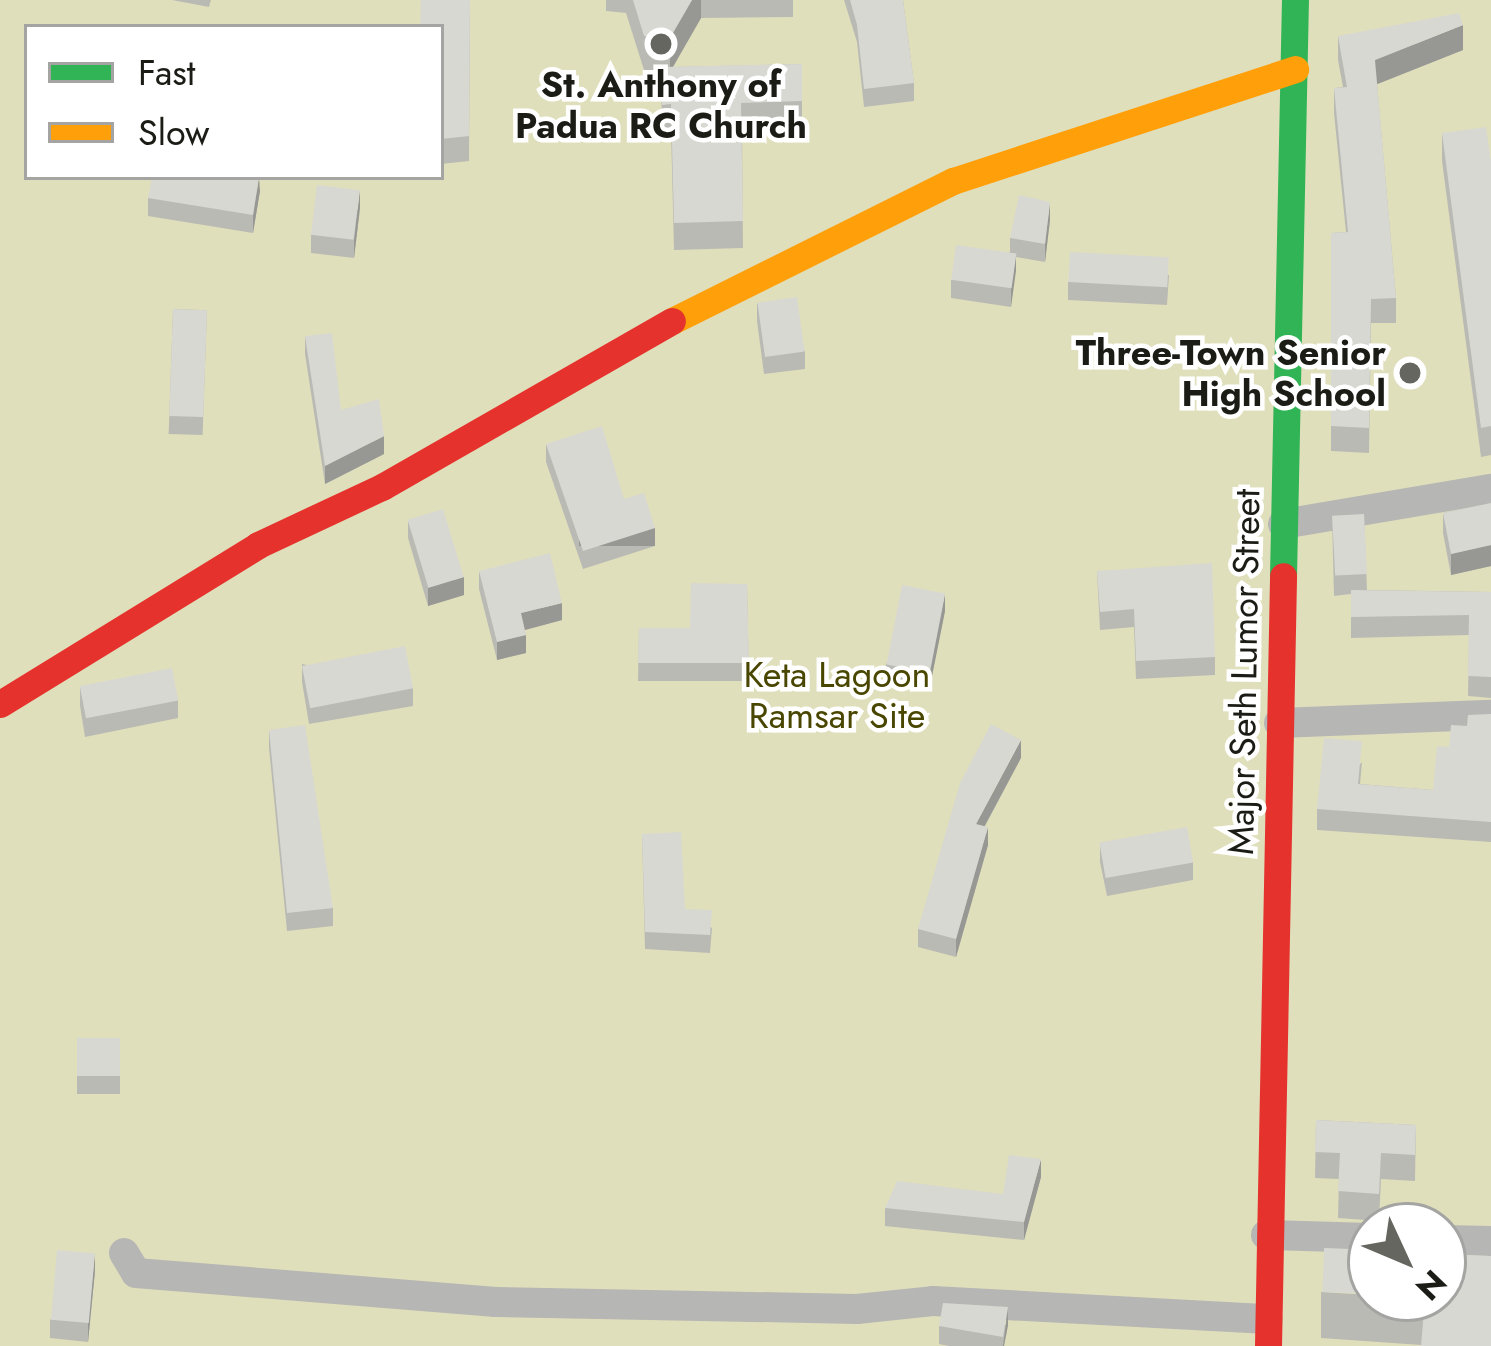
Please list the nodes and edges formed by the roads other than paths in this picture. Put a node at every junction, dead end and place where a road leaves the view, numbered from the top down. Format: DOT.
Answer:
graph roads {
  1 [pos="1295,0"];
  2 [pos="1294,69"];
  3 [pos="1491,489"];
  4 [pos="1283,524"];
  5 [pos="0,704"];
  6 [pos="1491,715"];
  7 [pos="1279,723"];
  8 [pos="1266,1235"];
  9 [pos="1347,1237"];
  10 [pos="124,1253"];
  11 [pos="1268,1333"];
  1 -- 2 [label="street, Major Seth Lumor Street"];
  2 -- 4 [label="street, Major Seth Lumor Street"];
  2 -- 5 [label="street"];
  3 -- 4 [label="street"];
  4 -- 7 [label="street, Major Seth Lumor Street"];
  6 -- 7 [label="street"];
  7 -- 8 [label="street, Major Seth Lumor Street"];
  8 -- 9 [label="street"];
  8 -- 11 [label="street, Major Seth Lumor Street"];
  10 -- 11 [label="street"];
}
